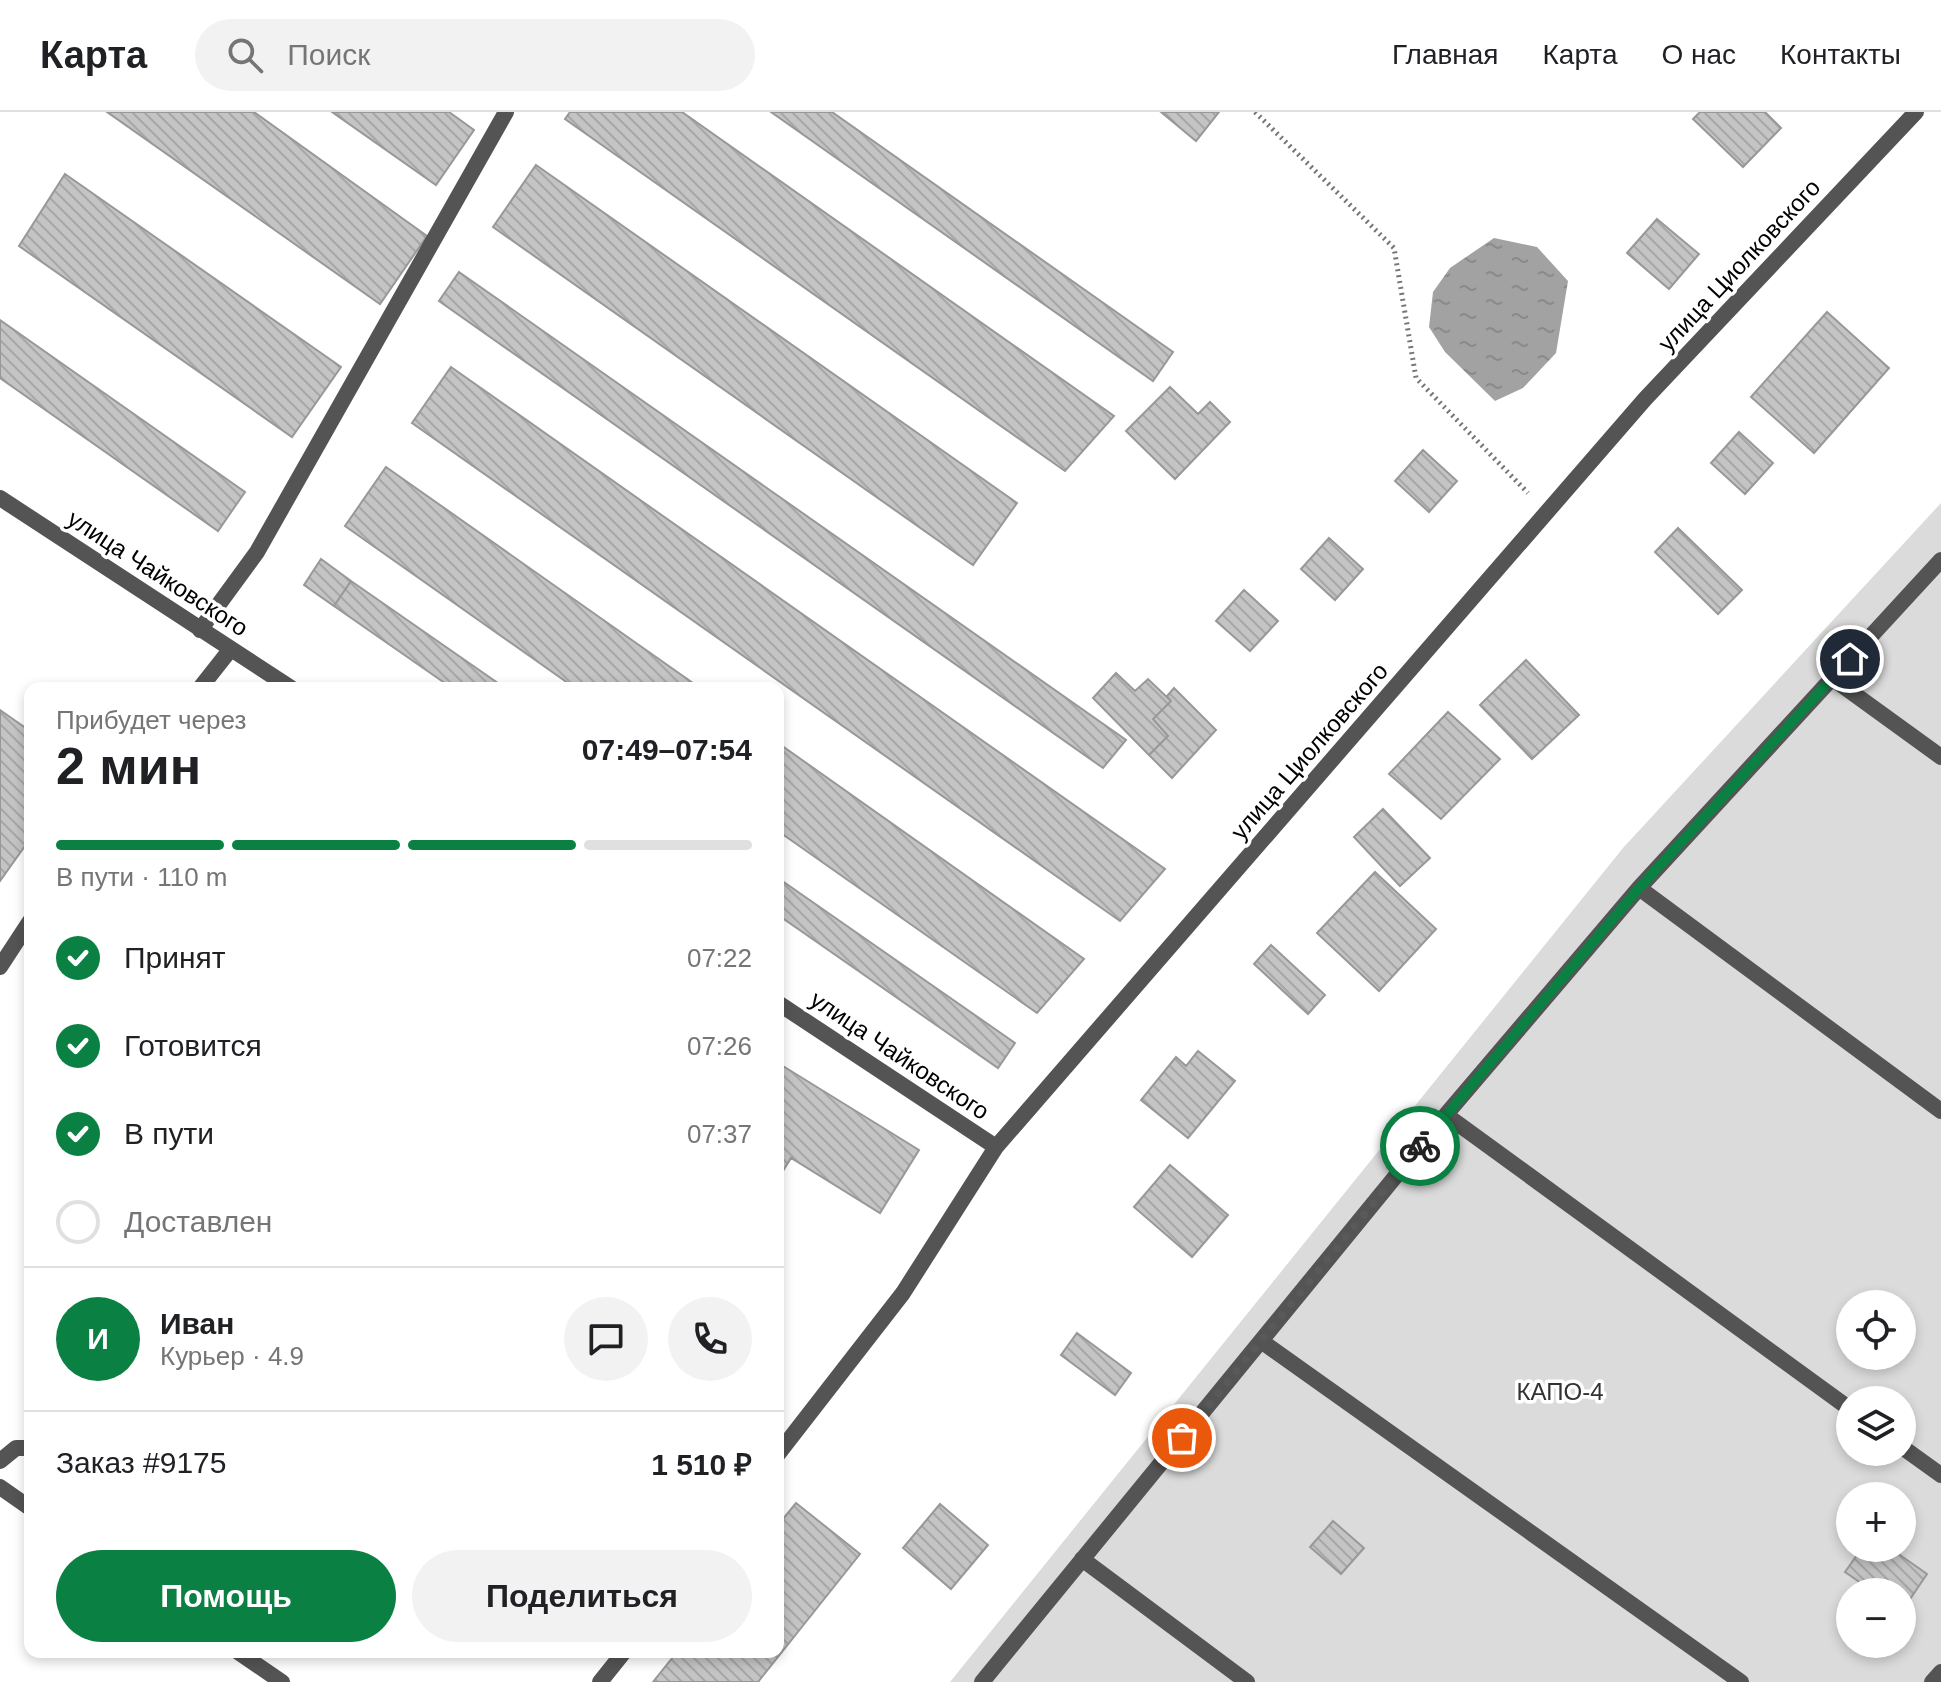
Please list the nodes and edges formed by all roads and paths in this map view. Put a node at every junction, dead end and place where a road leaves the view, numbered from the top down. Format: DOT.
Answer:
graph roads {
  1 [pos="506,112"];
  2 [pos="1255,112"];
  3 [pos="1916,112"];
  4 [pos="0,498"];
  5 [pos="1548,513"];
  6 [pos="1941,560"];
  7 [pos="200,630"];
  8 [pos="230,650"];
  9 [pos="1832,678"];
  10 [pos="205,682"];
  11 [pos="281,682"];
  12 [pos="1941,757"];
  13 [pos="1639,888"];
  14 [pos="24,930"];
  15 [pos="0,967"];
  16 [pos="784,1007"];
  17 [pos="1941,1111"];
  18 [pos="1446,1115"];
  19 [pos="996,1147"];
  20 [pos="1261,1341"];
  21 [pos="1836,1399"];
  22 [pos="784,1446"];
  23 [pos="24,1448"];
  24 [pos="1916,1457"];
  25 [pos="0,1461"];
  26 [pos="1941,1475"];
  27 [pos="0,1487"];
  28 [pos="24,1504"];
  29 [pos="1082,1559"];
  30 [pos="247,1658"];
  31 [pos="619,1658"];
  32 [pos="1941,1672"];
  33 [pos="282,1682"];
  34 [pos="600,1682"];
  35 [pos="982,1682"];
  36 [pos="1247,1682"];
  37 [pos="1741,1682"];
  38 [pos="1932,1682"];
  1 -- 7 [label="street"];
  2 -- 5 [label="path"];
  3 -- 5 [label="street, улица Циолковского"];
  4 -- 7 [label="street, улица Чайковского"];
  5 -- 19 [label="street, улица Циолковского"];
  6 -- 9 [label="street"];
  7 -- 8 [label="street, улица Чайковского"];
  8 -- 10 [label="street"];
  8 -- 11 [label="street, улица Чайковского"];
  9 -- 12 [label="street"];
  9 -- 13 [label="street"];
  13 -- 17 [label="street"];
  13 -- 18 [label="street"];
  14 -- 15 [label="street"];
  16 -- 19 [label="street, улица Чайковского"];
  18 -- 20 [label="street"];
  18 -- 21 [label="street"];
  19 -- 22 [label="street, улица Циолковского"];
  20 -- 29 [label="street"];
  20 -- 37 [label="street"];
  23 -- 25 [label="street"];
  24 -- 26 [label="street"];
  27 -- 28 [label="street"];
  29 -- 35 [label="street"];
  29 -- 36 [label="street"];
  30 -- 33 [label="street"];
  31 -- 34 [label="street"];
  32 -- 38 [label="street"];
}
